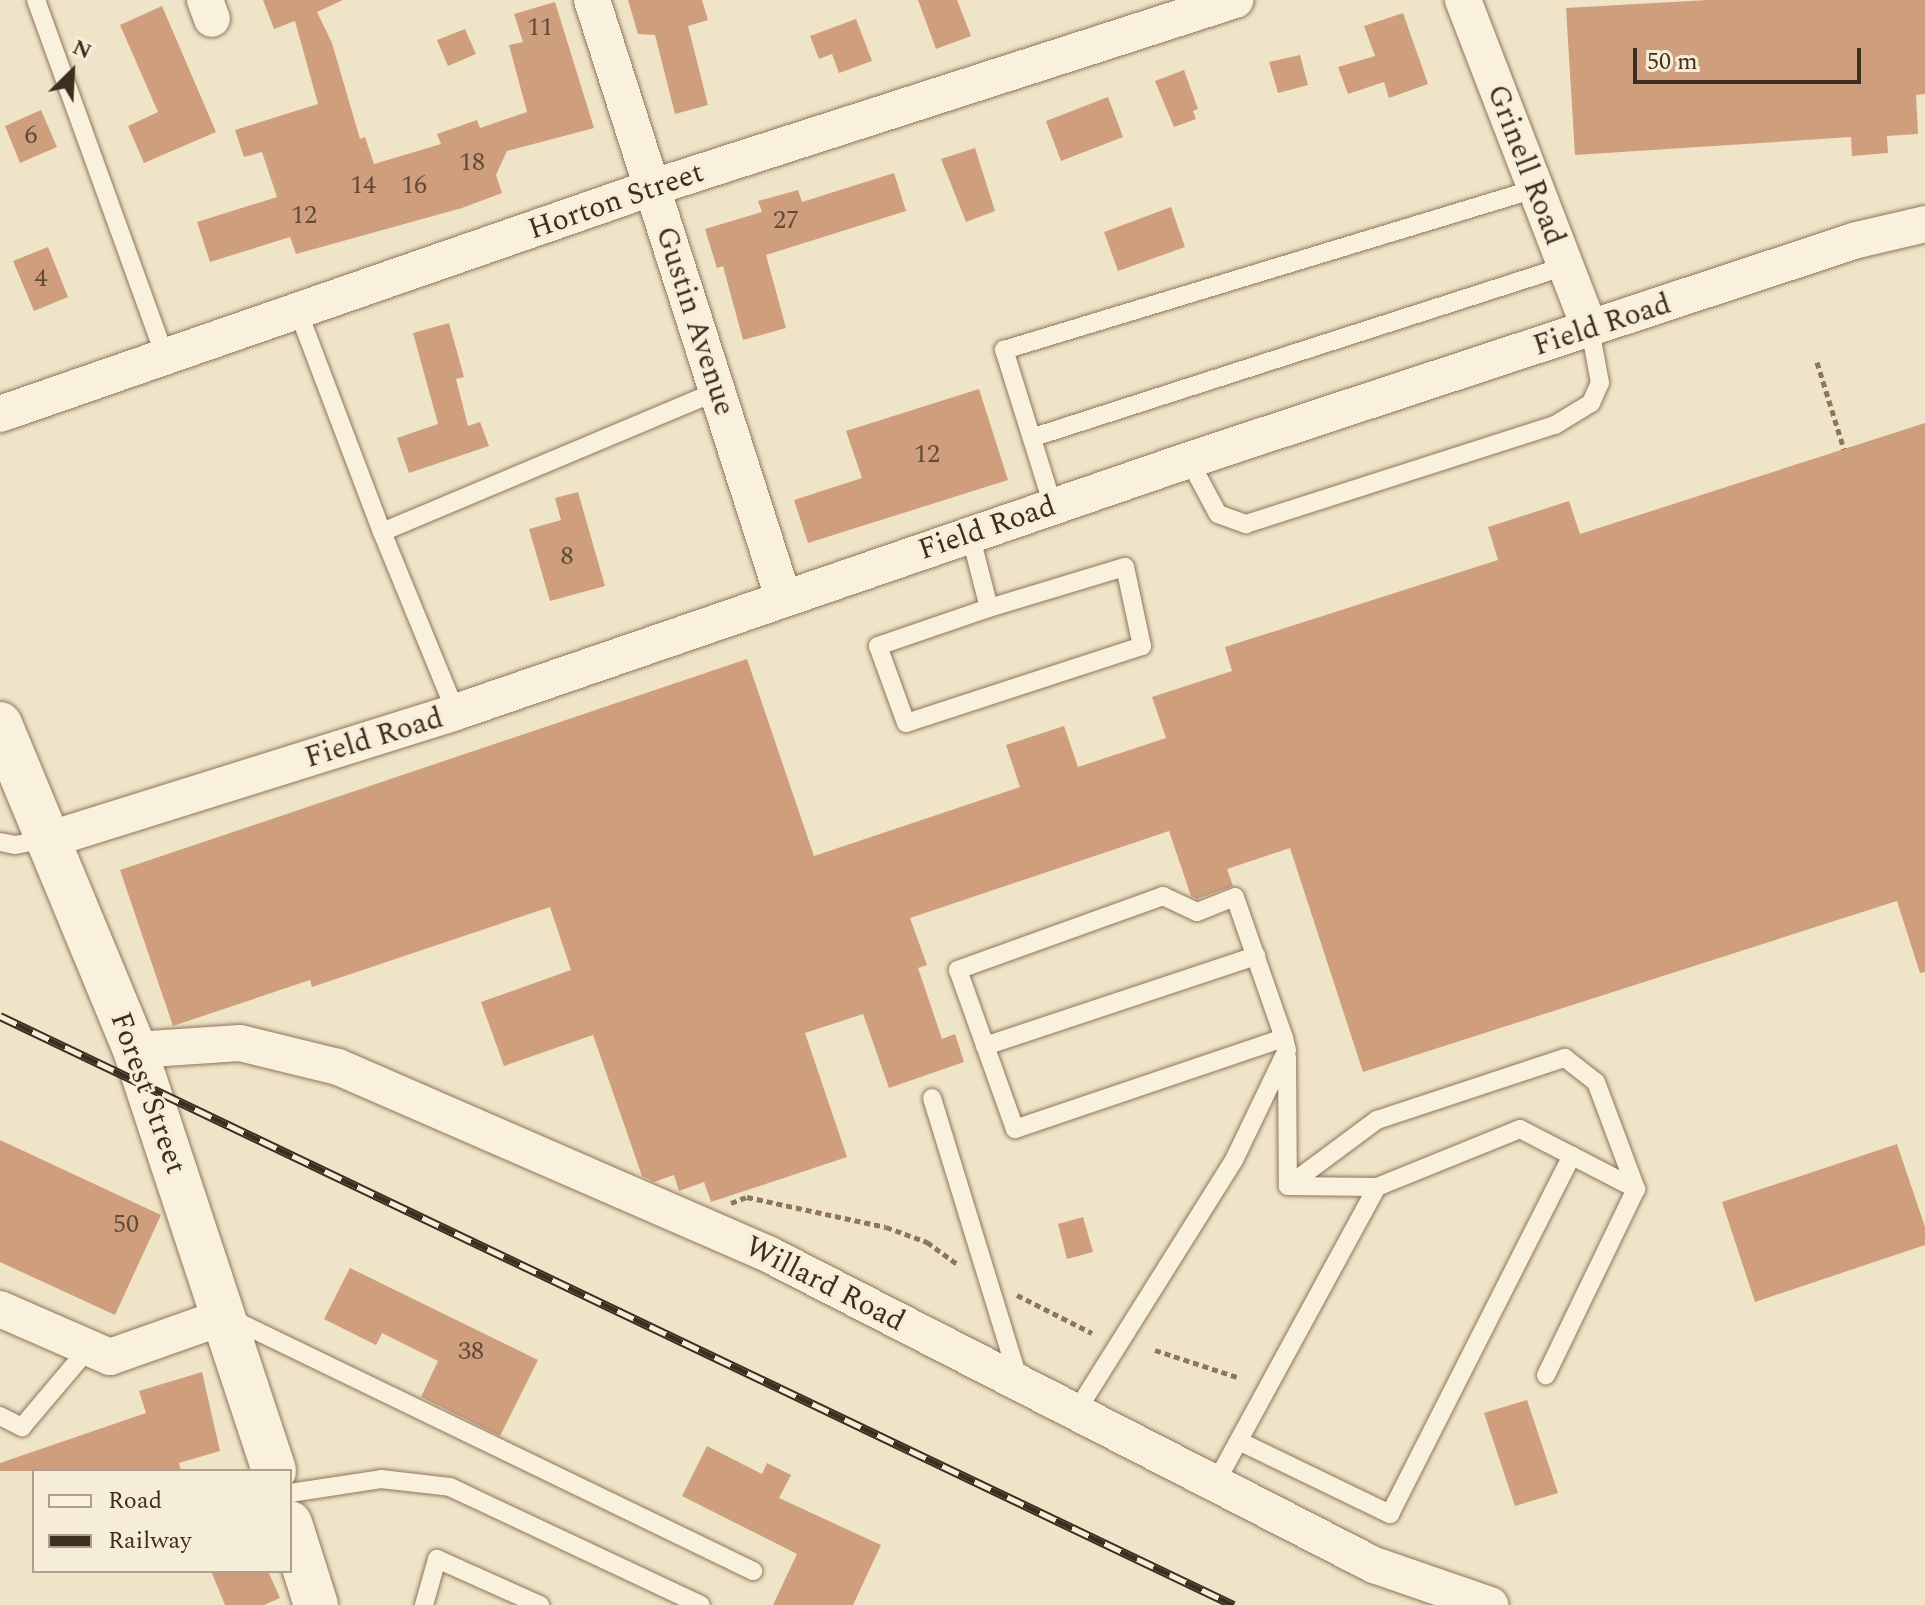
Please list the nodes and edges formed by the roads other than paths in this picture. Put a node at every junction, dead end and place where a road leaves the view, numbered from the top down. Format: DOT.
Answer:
graph roads {
  1 [pos="36,0"];
  2 [pos="592,0"];
  3 [pos="1463,0"];
  4 [pos="1217,3"];
  5 [pos="651,188"];
  6 [pos="1535,189"];
  7 [pos="1925,224"];
  8 [pos="1566,266"];
  9 [pos="298,311"];
  10 [pos="1590,329"];
  11 [pos="165,357"];
  12 [pos="717,391"];
  13 [pos="0,414"];
  14 [pos="1034,437"];
  15 [pos="1189,460"];
  16 [pos="1053,506"];
  17 [pos="382,532"];
  18 [pos="970,534"];
  19 [pos="783,597"];
  20 [pos="989,608"];
  21 [pos="456,712"];
  22 [pos="0,724"];
  23 [pos="51,839"];
  24 [pos="0,842"];
  25 [pos="1256,956"];
  26 [pos="1286,1044"];
  27 [pos="985,1046"];
  28 [pos="135,1050"];
  29 [pos="932,1098"];
  30 [pos="1572,1156"];
  31 [pos="1288,1186"];
  32 [pos="1377,1187"];
  33 [pos="1636,1189"];
  34 [pos="0,1309"];
  35 [pos="226,1316"];
  36 [pos="87,1350"];
  37 [pos="1546,1375"];
  38 [pos="1020,1383"];
  39 [pos="1076,1412"];
  40 [pos="0,1416"];
  41 [pos="1239,1441"];
  42 [pos="273,1469"];
  43 [pos="1215,1484"];
  44 [pos="292,1493"];
  45 [pos="292,1529"];
  46 [pos="753,1571"];
  47 [pos="316,1605"];
  48 [pos="424,1605"];
  49 [pos="540,1605"];
  50 [pos="701,1605"];
  51 [pos="1490,1605"];
  1 -- 11 [label="lane"];
  2 -- 5 [label="street, Gustin Avenue"];
  3 -- 6 [label="street, Grinell Road"];
  4 -- 5 [label="street, Horton Street"];
  5 -- 9 [label="street, Horton Street"];
  5 -- 12 [label="street, Gustin Avenue"];
  6 -- 8 [label="street, Grinell Road"];
  6 -- 14 [label="lane"];
  7 -- 10 [label="street, Field Road"];
  8 -- 10 [label="street, Grinell Road"];
  8 -- 14 [label="lane"];
  9 -- 11 [label="street, Horton Street"];
  9 -- 17 [label="lane"];
  10 -- 15 [label="street, Field Road"];
  10 -- 15 [label="lane"];
  11 -- 13 [label="street, Horton Street"];
  12 -- 17 [label="lane"];
  12 -- 19 [label="street, Gustin Avenue"];
  14 -- 16 [label="lane"];
  15 -- 16 [label="street, Field Road"];
  16 -- 18 [label="street, Field Road"];
  17 -- 21 [label="lane"];
  18 -- 19 [label="street, Field Road"];
  18 -- 20 [label="lane"];
  19 -- 21 [label="street, Field Road"];
  20 -- 20 [label="lane"];
  21 -- 23 [label="street, Field Road"];
  22 -- 23 [label="main road, Forest Street"];
  23 -- 24 [label="lane"];
  23 -- 28 [label="main road, Forest Street"];
  25 -- 26 [label="lane"];
  25 -- 27 [label="lane"];
  25 -- 27 [label="lane"];
  26 -- 27 [label="lane"];
  26 -- 31 [label="lane"];
  26 -- 39 [label="lane"];
  28 -- 35 [label="main road, Forest Street"];
  28 -- 38 [label="street, Willard Road"];
  29 -- 38 [label="lane"];
  30 -- 32 [label="lane"];
  30 -- 33 [label="lane"];
  30 -- 41 [label="lane"];
  31 -- 32 [label="lane"];
  31 -- 33 [label="lane"];
  32 -- 41 [label="lane"];
  33 -- 37 [label="lane"];
  34 -- 36 [label="street"];
  35 -- 36 [label="street"];
  35 -- 42 [label="main road, Forest Street"];
  35 -- 46 [label="lane"];
  36 -- 40 [label="lane"];
  38 -- 39 [label="street, Willard Road"];
  39 -- 43 [label="street, Willard Road"];
  41 -- 43 [label="lane"];
  43 -- 51 [label="street, Willard Road"];
  44 -- 50 [label="lane"];
  45 -- 47 [label="main road"];
  48 -- 49 [label="lane"];
}
